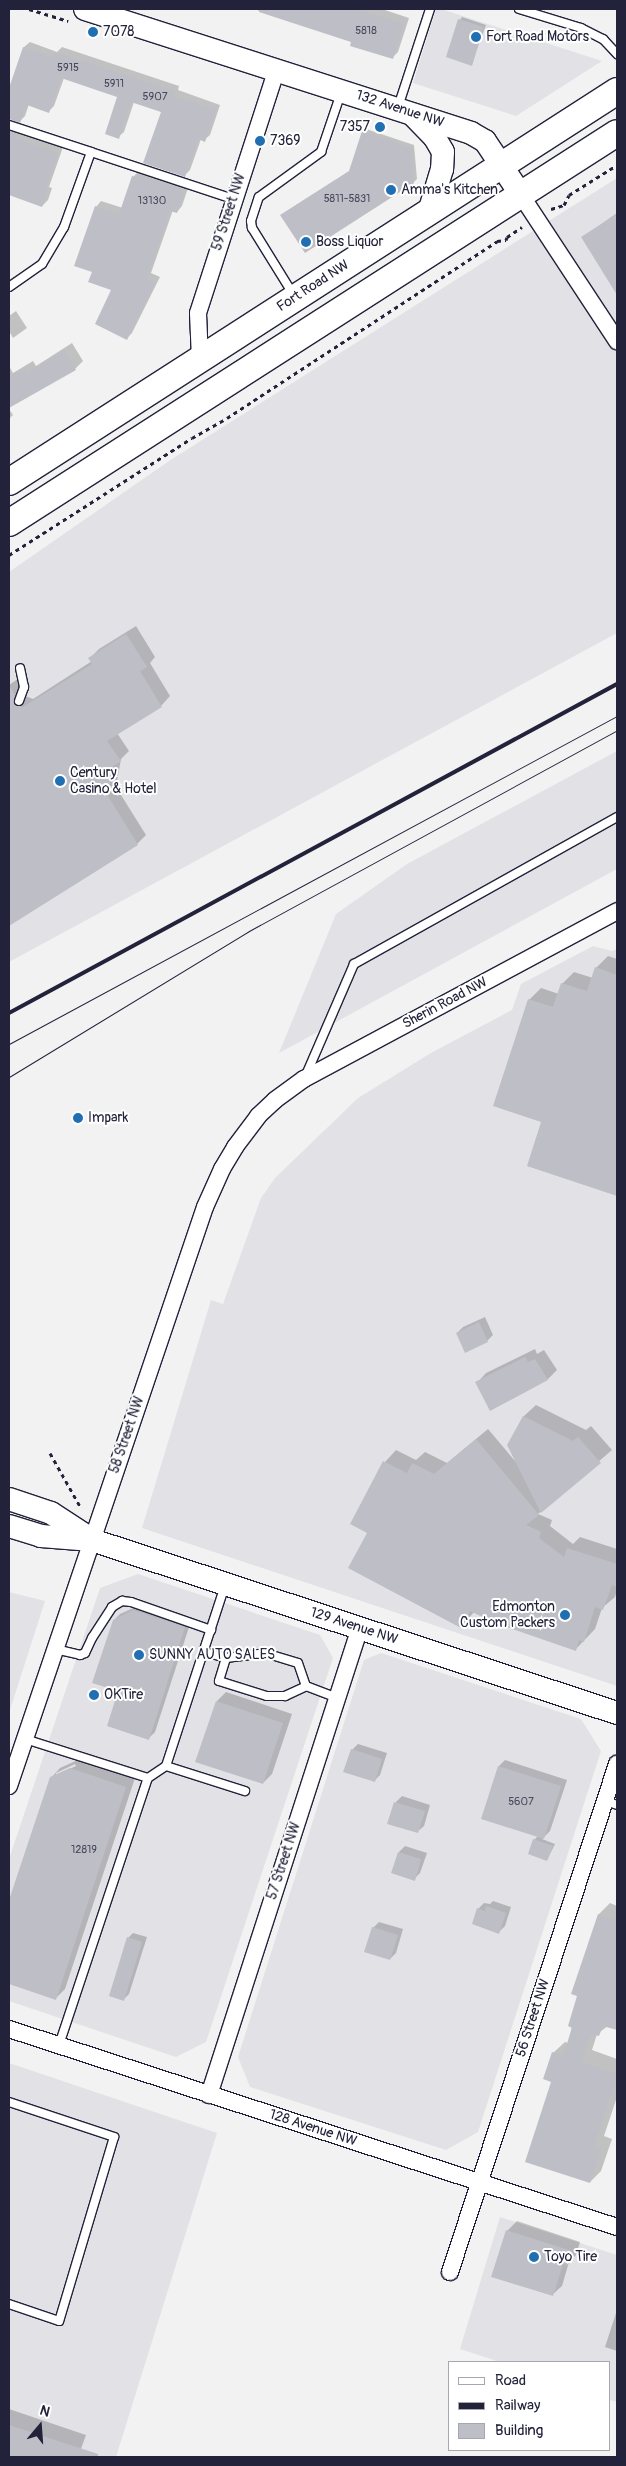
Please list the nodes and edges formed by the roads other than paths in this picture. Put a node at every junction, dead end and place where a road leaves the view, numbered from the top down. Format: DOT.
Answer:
graph roads {
  1 [pos="85,9"];
  2 [pos="430,9"];
  3 [pos="519,9"];
  4 [pos="617,54"];
  5 [pos="277,69"];
  6 [pos="342,90"];
  7 [pos="617,91"];
  8 [pos="404,110"];
  9 [pos="9,125"];
  10 [pos="617,133"];
  11 [pos="91,152"];
  12 [pos="502,166"];
  13 [pos="521,195"];
  14 [pos="233,199"];
  15 [pos="429,212"];
  16 [pos="9,287"];
  17 [pos="296,297"];
  18 [pos="617,341"];
  19 [pos="200,359"];
  20 [pos="9,482"];
  21 [pos="9,523"];
  22 [pos="20,668"];
  23 [pos="19,701"];
  24 [pos="617,817"];
  25 [pos="617,911"];
  26 [pos="304,1079"];
  27 [pos="275,1100"];
  28 [pos="9,1499"];
  29 [pos="9,1526"];
  30 [pos="92,1540"];
  31 [pos="226,1584"];
  32 [pos="360,1628"];
  33 [pos="211,1630"];
  34 [pos="55,1649"];
  35 [pos="204,1652"];
  36 [pos="226,1658"];
  37 [pos="306,1686"];
  38 [pos="337,1698"];
  39 [pos="617,1713"];
  40 [pos="20,1747"];
  41 [pos="617,1764"];
  42 [pos="166,1766"];
  43 [pos="148,1778"];
  44 [pos="9,1786"];
  45 [pos="245,1791"];
  46 [pos="611,1803"];
  47 [pos="9,2029"];
  48 [pos="59,2046"];
  49 [pos="209,2095"];
  50 [pos="9,2102"];
  51 [pos="479,2182"];
  52 [pos="617,2227"];
  53 [pos="450,2272"];
  54 [pos="9,2304"];
  1 -- 5 [label="street, 132 Avenue NW"];
  2 -- 8 [label="lane"];
  3 -- 4 [label="lane"];
  5 -- 6 [label="street, 132 Avenue NW"];
  5 -- 14 [label="street, 59 Street NW"];
  6 -- 8 [label="street, 132 Avenue NW"];
  6 -- 17 [label="lane"];
  7 -- 12 [label="main road, Fort Road NW"];
  8 -- 12 [label="street, 132 Avenue NW"];
  8 -- 15 [label="street"];
  9 -- 11 [label="lane"];
  10 -- 13 [label="main road"];
  11 -- 14 [label="lane"];
  11 -- 16 [label="lane"];
  12 -- 13 [label="street, 132 Avenue NW"];
  12 -- 15 [label="main road, Fort Road NW"];
  13 -- 18 [label="street, 132 Avenue NW"];
  13 -- 21 [label="main road"];
  14 -- 19 [label="street, 59 Street NW"];
  15 -- 17 [label="main road, Fort Road NW"];
  17 -- 19 [label="main road, Fort Road NW"];
  19 -- 20 [label="main road, Fort Road NW"];
  22 -- 23 [label="lane"];
  24 -- 26 [label="lane"];
  25 -- 26 [label="street, Sherin Road NW"];
  26 -- 27 [label="street, Sherin Road NW"];
  27 -- 30 [label="street, 58 Street NW"];
  28 -- 30 [label="street, 129 Avenue NW"];
  29 -- 30 [label="street, 129 Avenue NW"];
  30 -- 31 [label="street, 129 Avenue NW"];
  30 -- 34 [label="street, 58 Street NW"];
  31 -- 32 [label="street, 129 Avenue NW"];
  31 -- 33 [label="lane"];
  32 -- 38 [label="street, 57 Street NW"];
  32 -- 39 [label="street, 129 Avenue NW"];
  33 -- 34 [label="lane"];
  33 -- 35 [label="lane"];
  34 -- 40 [label="street, 58 Street NW"];
  35 -- 36 [label="lane"];
  35 -- 42 [label="lane"];
  36 -- 37 [label="lane"];
  36 -- 37 [label="lane"];
  37 -- 38 [label="lane"];
  38 -- 49 [label="street, 57 Street NW"];
  40 -- 43 [label="lane"];
  40 -- 44 [label="street, 58 Street NW"];
  41 -- 46 [label="street, 56 Street NW"];
  42 -- 43 [label="lane"];
  42 -- 45 [label="lane"];
  43 -- 48 [label="lane"];
  46 -- 51 [label="street, 56 Street NW"];
  47 -- 48 [label="street, 128 Avenue NW"];
  48 -- 49 [label="street, 128 Avenue NW"];
  49 -- 51 [label="street, 128 Avenue NW"];
  50 -- 54 [label="lane"];
  51 -- 52 [label="street, 128 Avenue NW"];
  51 -- 53 [label="street, 56 Street NW"];
}
